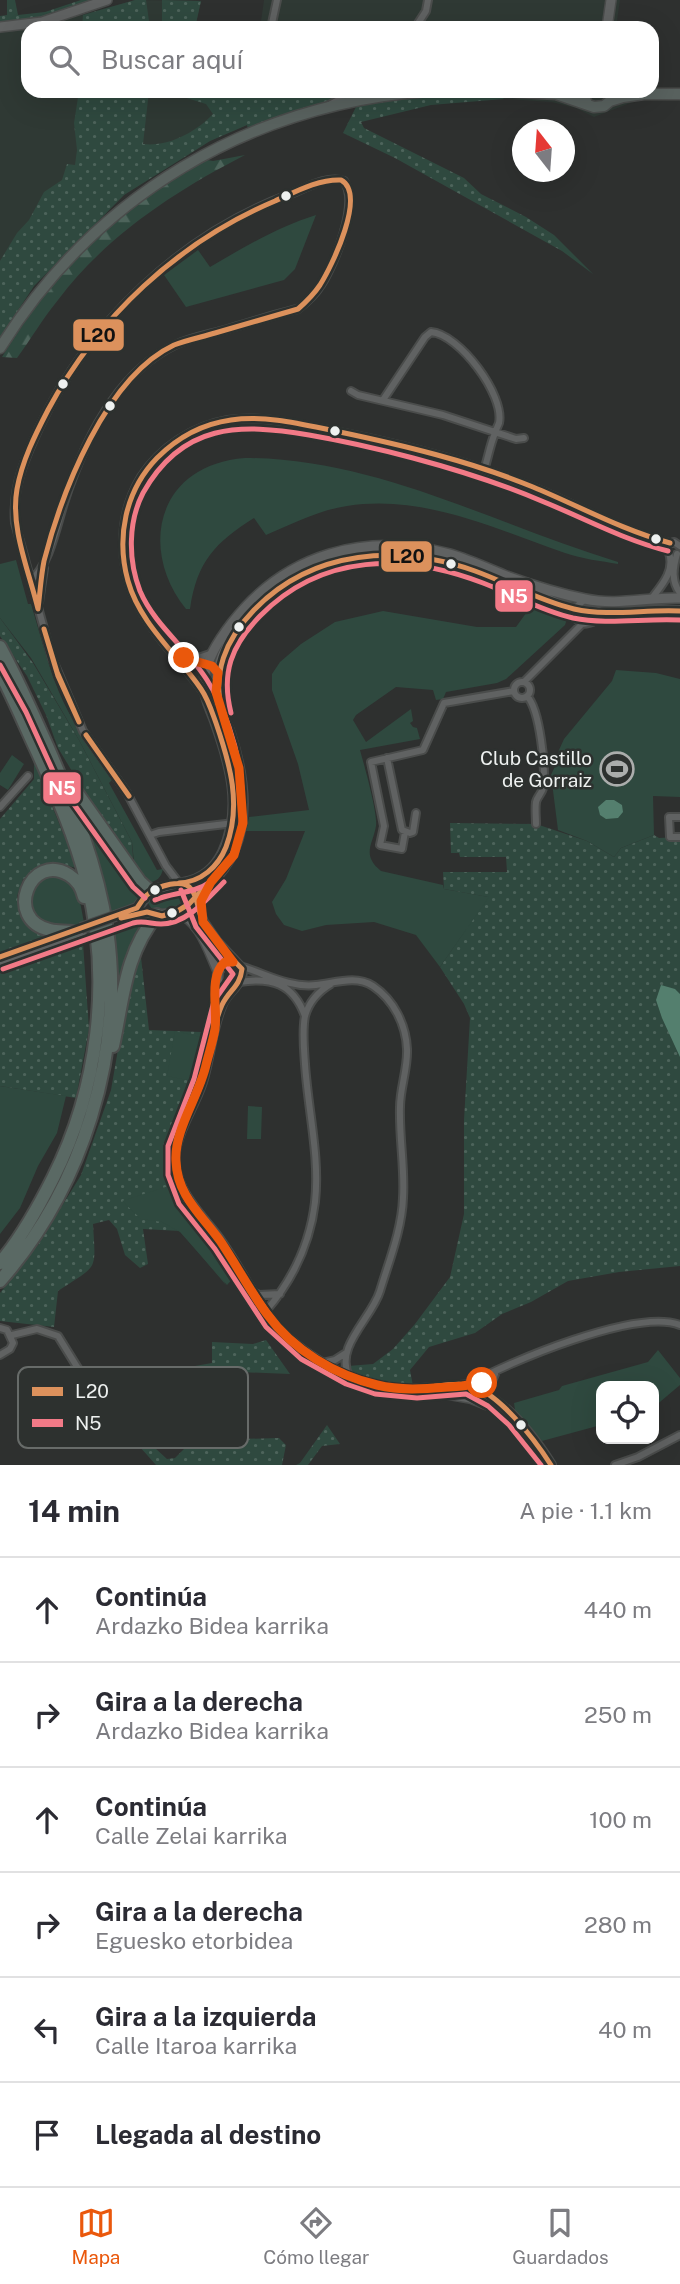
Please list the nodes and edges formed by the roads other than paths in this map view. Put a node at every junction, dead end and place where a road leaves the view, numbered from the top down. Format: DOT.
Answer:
graph roads {
  1 [pos="107,0"];
  2 [pos="277,0"];
  3 [pos="428,0"];
  4 [pos="611,0"];
  5 [pos="45,21"];
  6 [pos="272,21"];
  7 [pos="420,21"];
  8 [pos="608,21"];
  9 [pos="21,24"];
  10 [pos="0,27"];
  11 [pos="659,91"];
  12 [pos="680,93"];
  13 [pos="659,94"];
  14 [pos="346,98"];
  15 [pos="369,98"];
  16 [pos="568,98"];
  17 [pos="585,98"];
  18 [pos="610,98"];
  19 [pos="587,104"];
  20 [pos="327,106"];
  21 [pos="0,348"];
  22 [pos="351,391"];
  23 [pos="383,400"];
  24 [pos="495,432"];
  25 [pos="524,438"];
  26 [pos="484,470"];
  27 [pos="677,548"];
  28 [pos="26,561"];
  29 [pos="44,562"];
  30 [pos="31,580"];
  31 [pos="679,595"];
  32 [pos="653,598"];
  33 [pos="589,600"];
  34 [pos="574,609"];
  35 [pos="662,610"];
  36 [pos="38,611"];
  37 [pos="677,611"];
  38 [pos="600,612"];
  39 [pos="582,624"];
  40 [pos="0,647"];
  41 [pos="173,652"];
  42 [pos="213,653"];
  43 [pos="192,660"];
  44 [pos="207,664"];
  45 [pos="0,672"];
  46 [pos="189,672"];
  47 [pos="217,675"];
  48 [pos="204,681"];
  49 [pos="524,682"];
  50 [pos="21,688"];
  51 [pos="514,691"];
  52 [pos="205,694"];
  53 [pos="527,696"];
  54 [pos="387,758"];
  55 [pos="28,776"];
  56 [pos="0,807"];
  57 [pos="416,813"];
  58 [pos="680,817"];
  59 [pos="234,822"];
  60 [pos="536,824"];
  61 [pos="405,832"];
  62 [pos="150,835"];
  63 [pos="680,836"];
  64 [pos="166,866"];
  65 [pos="211,882"];
  66 [pos="181,883"];
  67 [pos="164,886"];
  68 [pos="148,897"];
  69 [pos="194,897"];
  70 [pos="176,912"];
  71 [pos="152,914"];
  72 [pos="118,917"];
  73 [pos="203,922"];
  74 [pos="78,931"];
  75 [pos="0,959"];
  76 [pos="236,964"];
  77 [pos="218,973"];
  78 [pos="336,982"];
  79 [pos="237,984"];
  80 [pos="305,1016"];
  81 [pos="216,1027"];
  82 [pos="96,1031"];
  83 [pos="68,1178"];
  84 [pos="5,1266"];
  85 [pos="0,1282"];
  86 [pos="253,1292"];
  87 [pos="282,1293"];
  88 [pos="265,1312"];
  89 [pos="680,1325"];
  90 [pos="0,1328"];
  91 [pos="12,1335"];
  92 [pos="346,1353"];
  93 [pos="0,1355"];
  94 [pos="322,1363"];
  95 [pos="77,1367"];
  96 [pos="495,1374"];
  97 [pos="349,1376"];
  98 [pos="471,1384"];
  99 [pos="417,1390"];
  100 [pos="487,1393"];
  101 [pos="473,1399"];
  102 [pos="509,1414"];
  103 [pos="680,1435"];
  104 [pos="551,1465"];
  105 [pos="615,1465"];
  1 -- 5 [label="street"];
  2 -- 6 [label="street"];
  3 -- 7 [label="street"];
  4 -- 8 [label="street"];
  9 -- 10 [label="street"];
  11 -- 12 [label="main road"];
  12 -- 13 [label="main road"];
  14 -- 20 [label="street"];
  15 -- 20 [label="main road"];
  16 -- 19 [label="main road"];
  17 -- 19 [label="main road"];
  18 -- 19 [label="main road"];
  20 -- 21 [label="main road"];
  22 -- 23 [label="street"];
  23 -- 24 [label="street"];
  23 -- 24 [label="street"];
  24 -- 25 [label="street"];
  24 -- 26 [label="street"];
  26 -- 27 [label="street"];
  26 -- 41 [label="street"];
  27 -- 31 [label="street"];
  27 -- 32 [label="street"];
  28 -- 29 [label="street"];
  28 -- 29 [label="street"];
  28 -- 30 [label="street"];
  29 -- 30 [label="street"];
  29 -- 36 [label="street"];
  30 -- 36 [label="street"];
  31 -- 32 [label="street"];
  31 -- 37 [label="street"];
  32 -- 33 [label="street"];
  32 -- 35 [label="street"];
  33 -- 34 [label="street"];
  33 -- 38 [label="street"];
  33 -- 42 [label="street"];
  34 -- 38 [label="street"];
  34 -- 39 [label="street"];
  34 -- 47 [label="street"];
  35 -- 37 [label="street"];
  35 -- 38 [label="street"];
  36 -- 62 [label="street"];
  38 -- 39 [label="street"];
  39 -- 49 [label="street"];
  40 -- 50 [label="highway"];
  41 -- 43 [label="street"];
  41 -- 46 [label="street"];
  42 -- 43 [label="street"];
  42 -- 44 [label="street"];
  43 -- 44 [label="street"];
  44 -- 47 [label="street"];
  44 -- 48 [label="street"];
  45 -- 82 [label="highway"];
  46 -- 48 [label="street"];
  46 -- 52 [label="street"];
  47 -- 48 [label="street"];
  47 -- 65 [label="street"];
  48 -- 52 [label="street"];
  49 -- 51 [label="street"];
  49 -- 53 [label="street"];
  50 -- 68 [label="highway"];
  50 -- 83 [label="highway"];
  51 -- 53 [label="street"];
  51 -- 54 [label="street"];
  52 -- 59 [label="street"];
  53 -- 60 [label="street"];
  54 -- 61 [label="street"];
  54 -- 61 [label="street"];
  55 -- 56 [label="street"];
  57 -- 61 [label="street"];
  58 -- 63 [label="street"];
  59 -- 62 [label="street"];
  59 -- 66 [label="street"];
  62 -- 64 [label="street"];
  64 -- 66 [label="street"];
  64 -- 67 [label="street"];
  65 -- 69 [label="street"];
  65 -- 73 [label="street"];
  66 -- 67 [label="street"];
  66 -- 69 [label="street"];
  67 -- 68 [label="street"];
  68 -- 71 [label="street"];
  68 -- 72 [label="street"];
  69 -- 70 [label="street"];
  69 -- 73 [label="street"];
  70 -- 71 [label="street"];
  70 -- 77 [label="street"];
  71 -- 72 [label="street"];
  71 -- 83 [label="highway"];
  72 -- 74 [label="street, bridge"];
  73 -- 76 [label="street"];
  74 -- 75 [label="street"];
  74 -- 82 [label="highway"];
  76 -- 77 [label="street"];
  76 -- 78 [label="street"];
  76 -- 79 [label="street"];
  77 -- 79 [label="street"];
  77 -- 81 [label="street"];
  78 -- 80 [label="street"];
  78 -- 92 [label="street"];
  79 -- 80 [label="street"];
  79 -- 81 [label="street"];
  80 -- 87 [label="street"];
  81 -- 86 [label="street"];
  82 -- 84 [label="highway"];
  83 -- 84 [label="highway"];
  84 -- 85 [label="highway"];
  86 -- 87 [label="street"];
  86 -- 88 [label="street"];
  87 -- 88 [label="street"];
  88 -- 94 [label="street"];
  89 -- 96 [label="street"];
  90 -- 91 [label="street"];
  91 -- 93 [label="street"];
  91 -- 95 [label="street"];
  92 -- 94 [label="street"];
  92 -- 97 [label="street"];
  94 -- 97 [label="street"];
  96 -- 98 [label="street"];
  96 -- 100 [label="street"];
  97 -- 99 [label="street"];
  98 -- 99 [label="street"];
  98 -- 100 [label="street"];
  98 -- 101 [label="street"];
  99 -- 101 [label="street"];
  100 -- 101 [label="street"];
  100 -- 102 [label="street"];
  101 -- 102 [label="street"];
  102 -- 104 [label="street"];
  103 -- 105 [label="street"];
}
